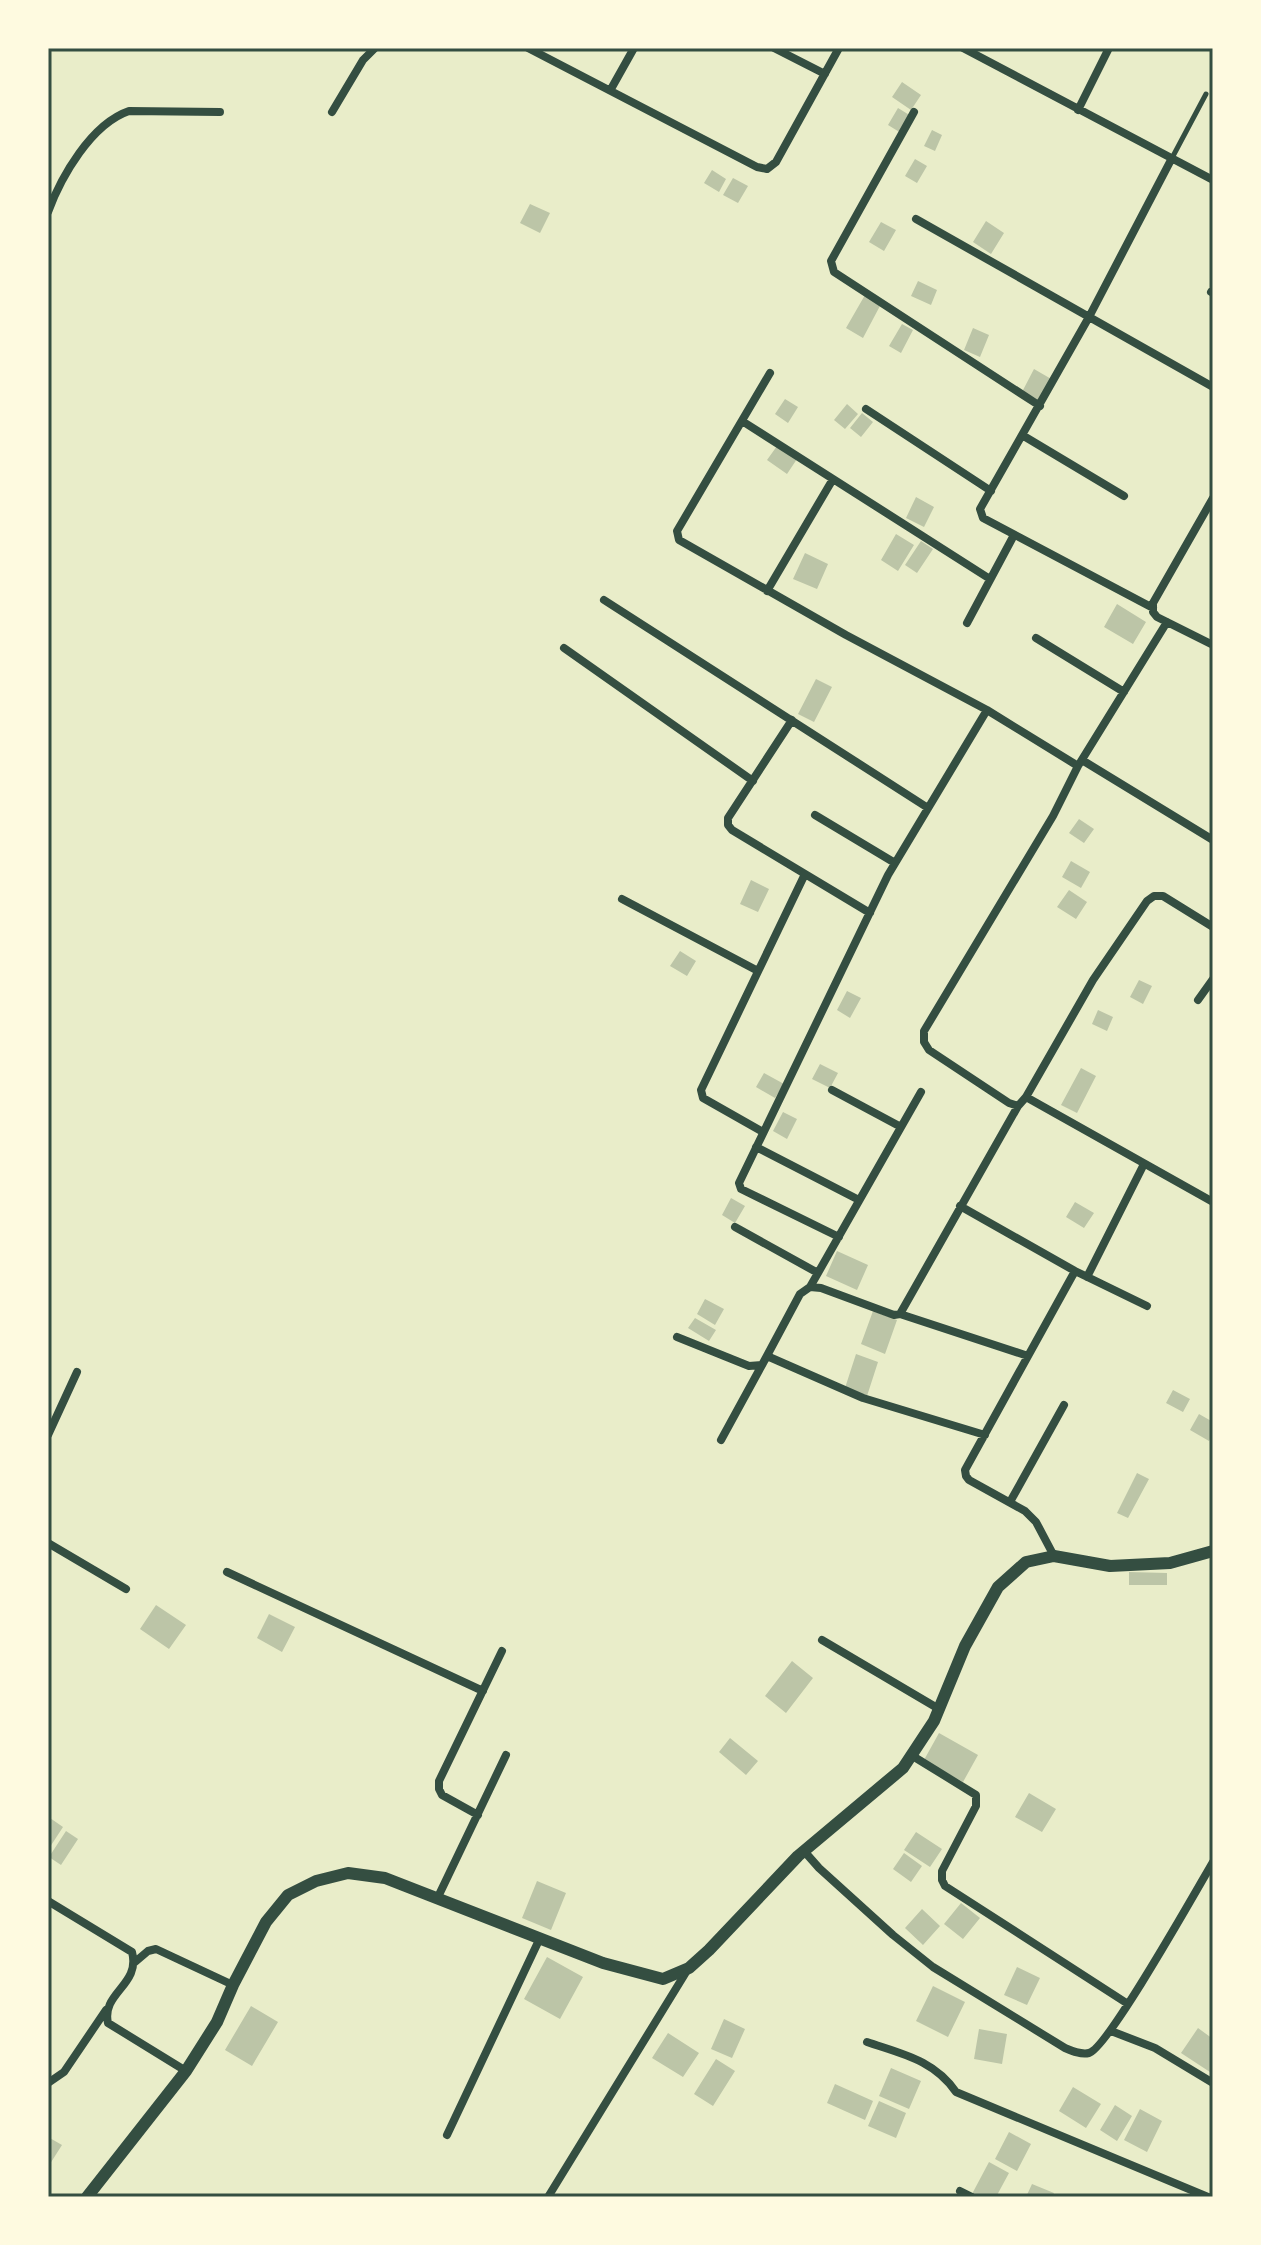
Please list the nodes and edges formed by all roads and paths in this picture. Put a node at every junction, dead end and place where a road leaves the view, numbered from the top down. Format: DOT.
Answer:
graph roads {
  1 [pos="375,48"];
  2 [pos="528,48"];
  3 [pos="634,48"];
  4 [pos="774,48"];
  5 [pos="839,48"];
  6 [pos="963,48"];
  7 [pos="1109,48"];
  8 [pos="825,74"];
  9 [pos="611,89"];
  10 [pos="1206,94"];
  11 [pos="1078,110"];
  12 [pos="220,112"];
  13 [pos="332,112"];
  14 [pos="914,112"];
  15 [pos="1172,158"];
  16 [pos="1213,180"];
  17 [pos="48,212"];
  18 [pos="916,219"];
  19 [pos="1089,317"];
  20 [pos="770,373"];
  21 [pos="1213,387"];
  22 [pos="1040,406"];
  23 [pos="866,409"];
  24 [pos="742,421"];
  25 [pos="1022,435"];
  26 [pos="833,479"];
  27 [pos="991,491"];
  28 [pos="1124,496"];
  29 [pos="1213,498"];
  30 [pos="1014,535"];
  31 [pos="990,579"];
  32 [pos="767,591"];
  33 [pos="604,600"];
  34 [pos="1153,608"];
  35 [pos="1167,622"];
  36 [pos="967,623"];
  37 [pos="1036,638"];
  38 [pos="1213,645"];
  39 [pos="564,648"];
  40 [pos="1124,692"];
  41 [pos="987,710"];
  42 [pos="792,720"];
  43 [pos="1080,763"];
  44 [pos="753,781"];
  45 [pos="928,808"];
  46 [pos="815,815"];
  47 [pos="1213,840"];
  48 [pos="895,863"];
  49 [pos="805,874"];
  50 [pos="622,899"];
  51 [pos="870,913"];
  52 [pos="1213,927"];
  53 [pos="758,971"];
  54 [pos="1213,979"];
  55 [pos="1198,1000"];
  56 [pos="832,1090"];
  57 [pos="921,1092"];
  58 [pos="1026,1097"];
  59 [pos="1018,1106"];
  60 [pos="901,1127"];
  61 [pos="763,1132"];
  62 [pos="756,1147"];
  63 [pos="1144,1164"];
  64 [pos="859,1200"];
  65 [pos="1213,1202"];
  66 [pos="960,1206"];
  67 [pos="735,1227"];
  68 [pos="839,1237"];
  69 [pos="1075,1271"];
  70 [pos="818,1273"];
  71 [pos="1087,1277"];
  72 [pos="810,1287"];
  73 [pos="1147,1306"];
  74 [pos="900,1314"];
  75 [pos="677,1337"];
  76 [pos="767,1356"];
  77 [pos="1028,1356"];
  78 [pos="762,1365"];
  79 [pos="77,1372"];
  80 [pos="1064,1405"];
  81 [pos="48,1435"];
  82 [pos="985,1435"];
  83 [pos="721,1440"];
  84 [pos="1010,1502"];
  85 [pos="48,1543"];
  86 [pos="1213,1551"];
  87 [pos="1054,1556"];
  88 [pos="227,1572"];
  89 [pos="126,1589"];
  90 [pos="822,1640"];
  91 [pos="502,1651"];
  92 [pos="483,1691"];
  93 [pos="939,1709"];
  94 [pos="506,1755"];
  95 [pos="911,1755"];
  96 [pos="478,1815"];
  97 [pos="804,1851"];
  98 [pos="1213,1862"];
  99 [pos="1209,1879"];
  100 [pos="437,1899"];
  101 [pos="48,1901"];
  102 [pos="540,1938"];
  103 [pos="135,1962"];
  104 [pos="689,1968"];
  105 [pos="233,1985"];
  106 [pos="1128,2004"];
  107 [pos="107,2008"];
  108 [pos="1111,2031"];
  109 [pos="867,2042"];
  110 [pos="186,2071"];
  111 [pos="48,2083"];
  112 [pos="1213,2083"];
  113 [pos="447,2135"];
  114 [pos="960,2191"];
  115 [pos="87,2197"];
  116 [pos="548,2197"];
  117 [pos="972,2197"];
  118 [pos="1208,2197"];
  1 -- 13 [label="street"];
  2 -- 9 [label="street"];
  3 -- 9 [label="street"];
  4 -- 8 [label="street"];
  5 -- 8 [label="street"];
  6 -- 11 [label="street"];
  7 -- 11 [label="street"];
  8 -- 9 [label="street"];
  10 -- 15 [label="lane"];
  11 -- 15 [label="street"];
  12 -- 17 [label="street"];
  14 -- 22 [label="street"];
  15 -- 16 [label="street"];
  15 -- 19 [label="street"];
  18 -- 19 [label="street"];
  19 -- 21 [label="street"];
  19 -- 22 [label="street"];
  20 -- 24 [label="street"];
  22 -- 25 [label="street"];
  23 -- 27 [label="street"];
  24 -- 26 [label="street"];
  24 -- 32 [label="street"];
  25 -- 27 [label="street"];
  25 -- 28 [label="street"];
  26 -- 31 [label="street"];
  26 -- 32 [label="street"];
  27 -- 30 [label="street"];
  29 -- 34 [label="street"];
  30 -- 31 [label="street"];
  30 -- 34 [label="street"];
  31 -- 36 [label="street"];
  32 -- 41 [label="street"];
  33 -- 42 [label="street"];
  34 -- 35 [label="street"];
  35 -- 38 [label="street"];
  35 -- 40 [label="street"];
  37 -- 40 [label="street"];
  39 -- 44 [label="street"];
  40 -- 43 [label="street"];
  41 -- 43 [label="street"];
  41 -- 45 [label="street"];
  42 -- 44 [label="street"];
  42 -- 45 [label="street"];
  43 -- 47 [label="street"];
  43 -- 59 [label="street"];
  44 -- 49 [label="street"];
  45 -- 48 [label="street"];
  46 -- 48 [label="street"];
  48 -- 51 [label="street"];
  49 -- 51 [label="street"];
  49 -- 53 [label="street"];
  50 -- 53 [label="street"];
  51 -- 61 [label="street"];
  52 -- 58 [label="street"];
  53 -- 61 [label="street"];
  54 -- 55 [label="street"];
  56 -- 60 [label="street"];
  57 -- 60 [label="street"];
  58 -- 59 [label="street"];
  58 -- 63 [label="street"];
  59 -- 66 [label="street"];
  60 -- 64 [label="street"];
  61 -- 62 [label="street"];
  62 -- 64 [label="street"];
  62 -- 68 [label="street"];
  63 -- 65 [label="street"];
  63 -- 71 [label="street"];
  64 -- 68 [label="street"];
  66 -- 69 [label="street"];
  66 -- 74 [label="street"];
  67 -- 70 [label="street"];
  68 -- 70 [label="street"];
  69 -- 71 [label="street"];
  69 -- 77 [label="street"];
  70 -- 72 [label="street"];
  71 -- 73 [label="street"];
  72 -- 74 [label="street"];
  72 -- 76 [label="street"];
  74 -- 77 [label="street"];
  75 -- 78 [label="street"];
  76 -- 78 [label="street"];
  76 -- 82 [label="street"];
  77 -- 82 [label="street"];
  78 -- 83 [label="street"];
  79 -- 81 [label="street"];
  80 -- 84 [label="street"];
  82 -- 84 [label="street"];
  84 -- 87 [label="street"];
  85 -- 89 [label="street"];
  86 -- 87 [label="street"];
  87 -- 93 [label="street"];
  88 -- 92 [label="street"];
  90 -- 93 [label="street"];
  91 -- 92 [label="street"];
  92 -- 96 [label="street"];
  93 -- 95 [label="street"];
  94 -- 96 [label="street"];
  95 -- 97 [label="street"];
  95 -- 106 [label="street"];
  96 -- 100 [label="street"];
  97 -- 104 [label="street"];
  97 -- 108 [label="street"];
  98 -- 99 [label="street"];
  99 -- 106 [label="street"];
  100 -- 102 [label="street"];
  100 -- 105 [label="street"];
  101 -- 103 [label="street"];
  102 -- 104 [label="street"];
  102 -- 113 [label="street"];
  103 -- 105 [label="street"];
  103 -- 107 [label="street"];
  104 -- 116 [label="street"];
  105 -- 110 [label="street"];
  106 -- 108 [label="street"];
  107 -- 110 [label="street"];
  107 -- 111 [label="street"];
  108 -- 112 [label="street"];
  109 -- 118 [label="street"];
  110 -- 115 [label="street"];
  114 -- 117 [label="street"];
}
